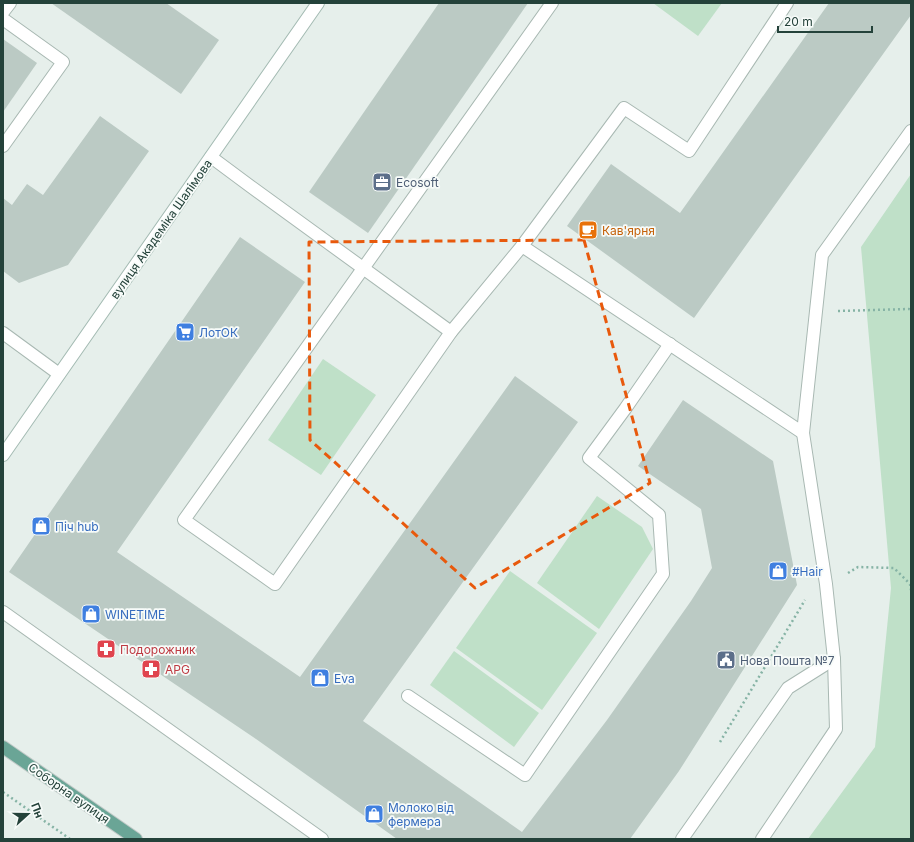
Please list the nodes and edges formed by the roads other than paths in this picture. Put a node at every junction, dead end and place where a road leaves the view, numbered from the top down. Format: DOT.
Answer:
graph roads {
  1 [pos="10,3"];
  2 [pos="318,3"];
  3 [pos="552,3"];
  4 [pos="787,3"];
  5 [pos="3,12"];
  6 [pos="3,19"];
  7 [pos="911,132"];
  8 [pos="3,146"];
  9 [pos="211,157"];
  10 [pos="522,246"];
  11 [pos="363,268"];
  12 [pos="451,332"];
  13 [pos="3,333"];
  14 [pos="670,344"];
  15 [pos="59,374"];
  16 [pos="803,434"];
  17 [pos="3,455"];
  18 [pos="3,612"];
  19 [pos="834,659"];
  20 [pos="408,696"];
  21 [pos="3,747"];
  22 [pos="136,839"];
  23 [pos="322,839"];
  24 [pos="682,839"];
  25 [pos="762,839"];
  1 -- 5 [label="street"];
  2 -- 9 [label="street, вулиця Академіка Шалімова"];
  3 -- 11 [label="street"];
  4 -- 10 [label="street"];
  6 -- 8 [label="street"];
  7 -- 16 [label="street"];
  9 -- 11 [label="street"];
  9 -- 15 [label="street, вулиця Академіка Шалімова"];
  10 -- 12 [label="street"];
  10 -- 14 [label="street"];
  11 -- 12 [label="street"];
  11 -- 12 [label="street"];
  13 -- 15 [label="street"];
  14 -- 16 [label="street"];
  14 -- 20 [label="street"];
  15 -- 17 [label="street, вулиця Академіка Шалімова"];
  16 -- 19 [label="street"];
  18 -- 23 [label="street"];
  19 -- 24 [label="street"];
  19 -- 25 [label="street"];
  21 -- 22 [label="main road, Соборна вулиця"];
}
